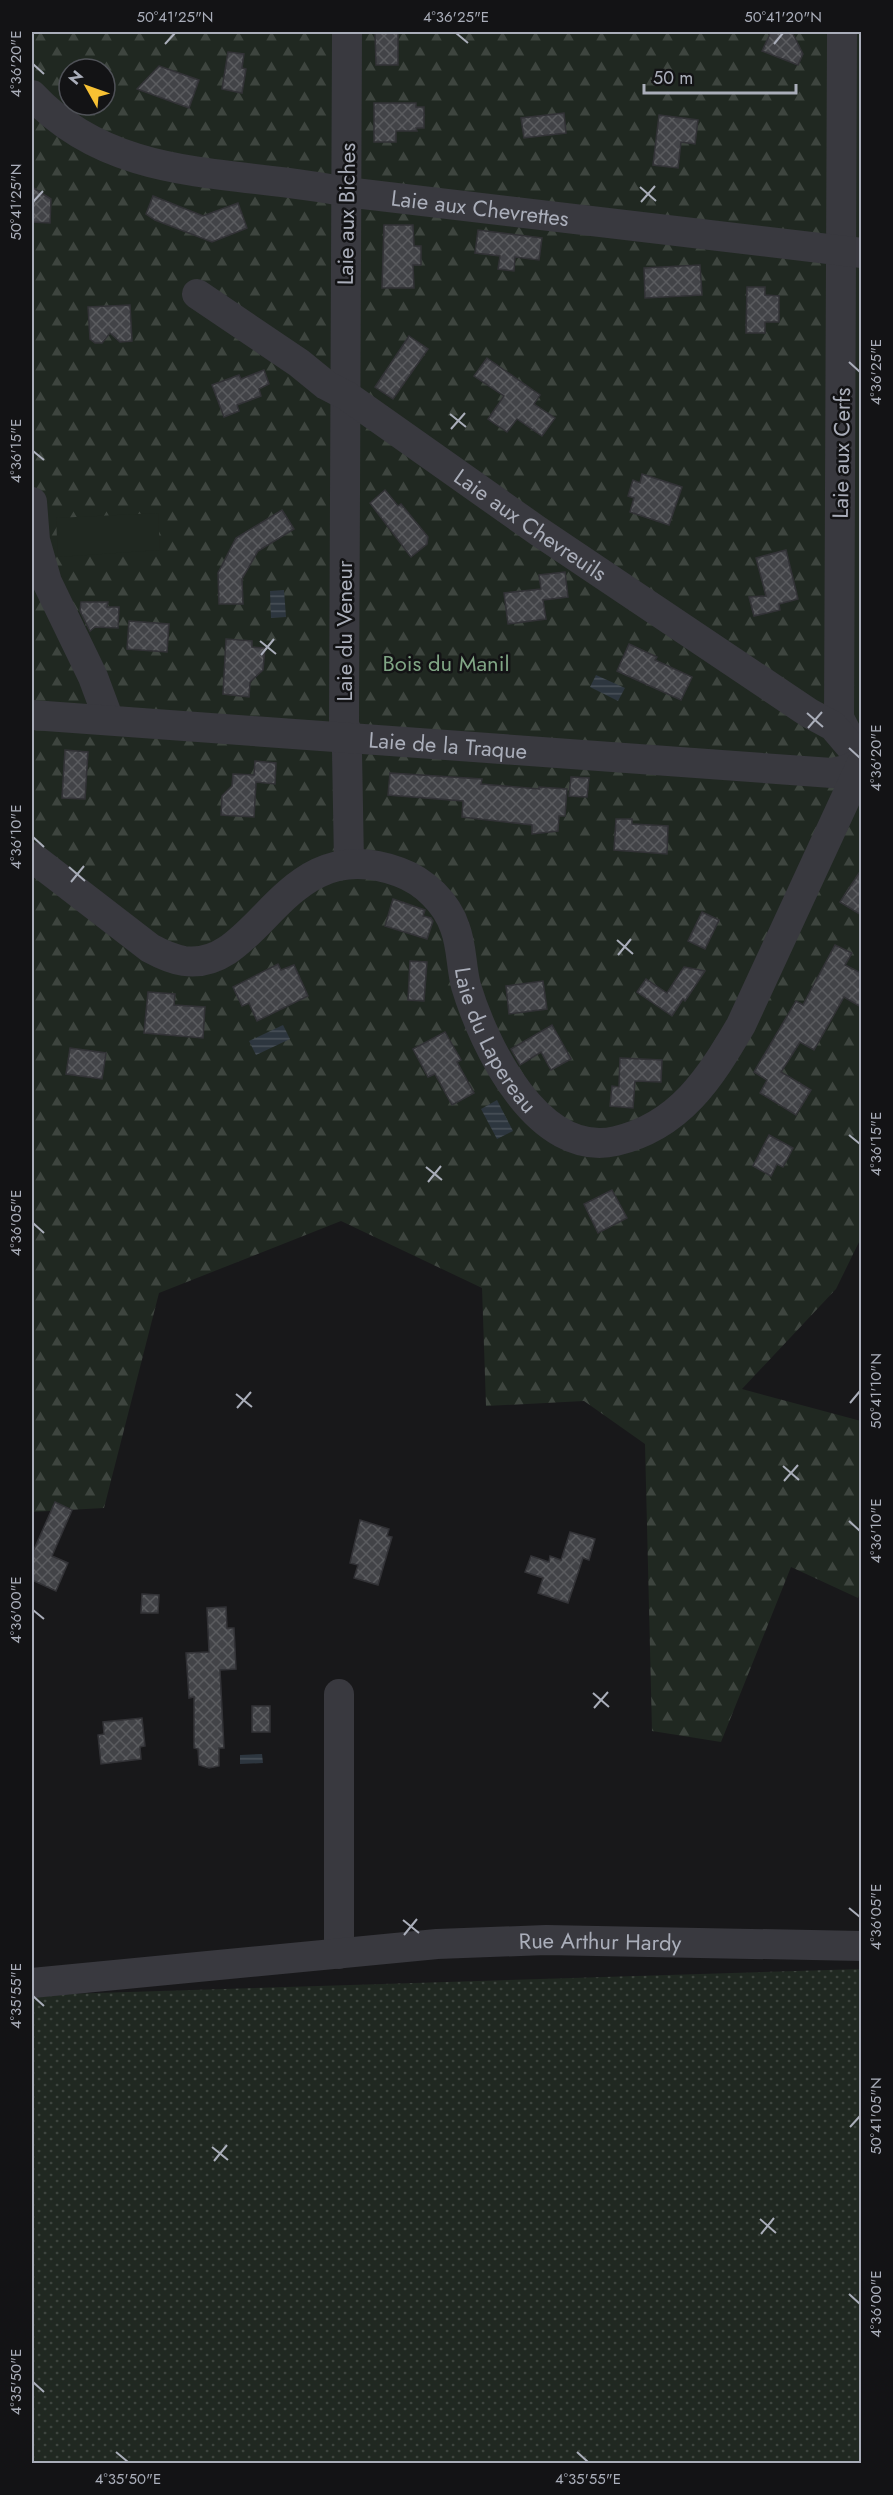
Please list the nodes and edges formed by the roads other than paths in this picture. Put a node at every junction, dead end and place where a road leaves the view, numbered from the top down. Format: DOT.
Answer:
graph roads {
  1 [pos="347,32"];
  2 [pos="842,32"];
  3 [pos="32,95"];
  4 [pos="346,192"];
  5 [pos="852,252"];
  6 [pos="197,294"];
  7 [pos="347,396"];
  8 [pos="32,502"];
  9 [pos="32,715"];
  10 [pos="109,720"];
  11 [pos="350,738"];
  12 [pos="861,761"];
  13 [pos="32,857"];
  14 [pos="349,863"];
  15 [pos="339,1694"];
  16 [pos="861,1946"];
  17 [pos="339,1954"];
  18 [pos="32,1983"];
  1 -- 4 [label="street, Laie aux Biches"];
  2 -- 5 [label="street, Laie aux Cerfs"];
  3 -- 4 [label="street, Laie aux Chevrettes"];
  4 -- 5 [label="street, Laie aux Chevrettes"];
  4 -- 7 [label="street, Laie aux Biches"];
  5 -- 12 [label="street, Laie aux Cerfs"];
  6 -- 7 [label="street, Laie aux Chevreuils"];
  7 -- 11 [label="street, Laie du Veneur"];
  7 -- 12 [label="street, Laie aux Chevreuils"];
  8 -- 10 [label="street"];
  9 -- 10 [label="street, Laie de la Traque"];
  10 -- 11 [label="street, Laie de la Traque"];
  11 -- 12 [label="street, Laie de la Traque"];
  11 -- 14 [label="street, Laie du Veneur"];
  12 -- 14 [label="street, Laie du Lapereau"];
  13 -- 14 [label="street, Laie du Lapereau"];
  15 -- 17 [label="street"];
  16 -- 17 [label="street, Rue Arthur Hardy"];
  17 -- 18 [label="street, Rue Arthur Hardy"];
}
